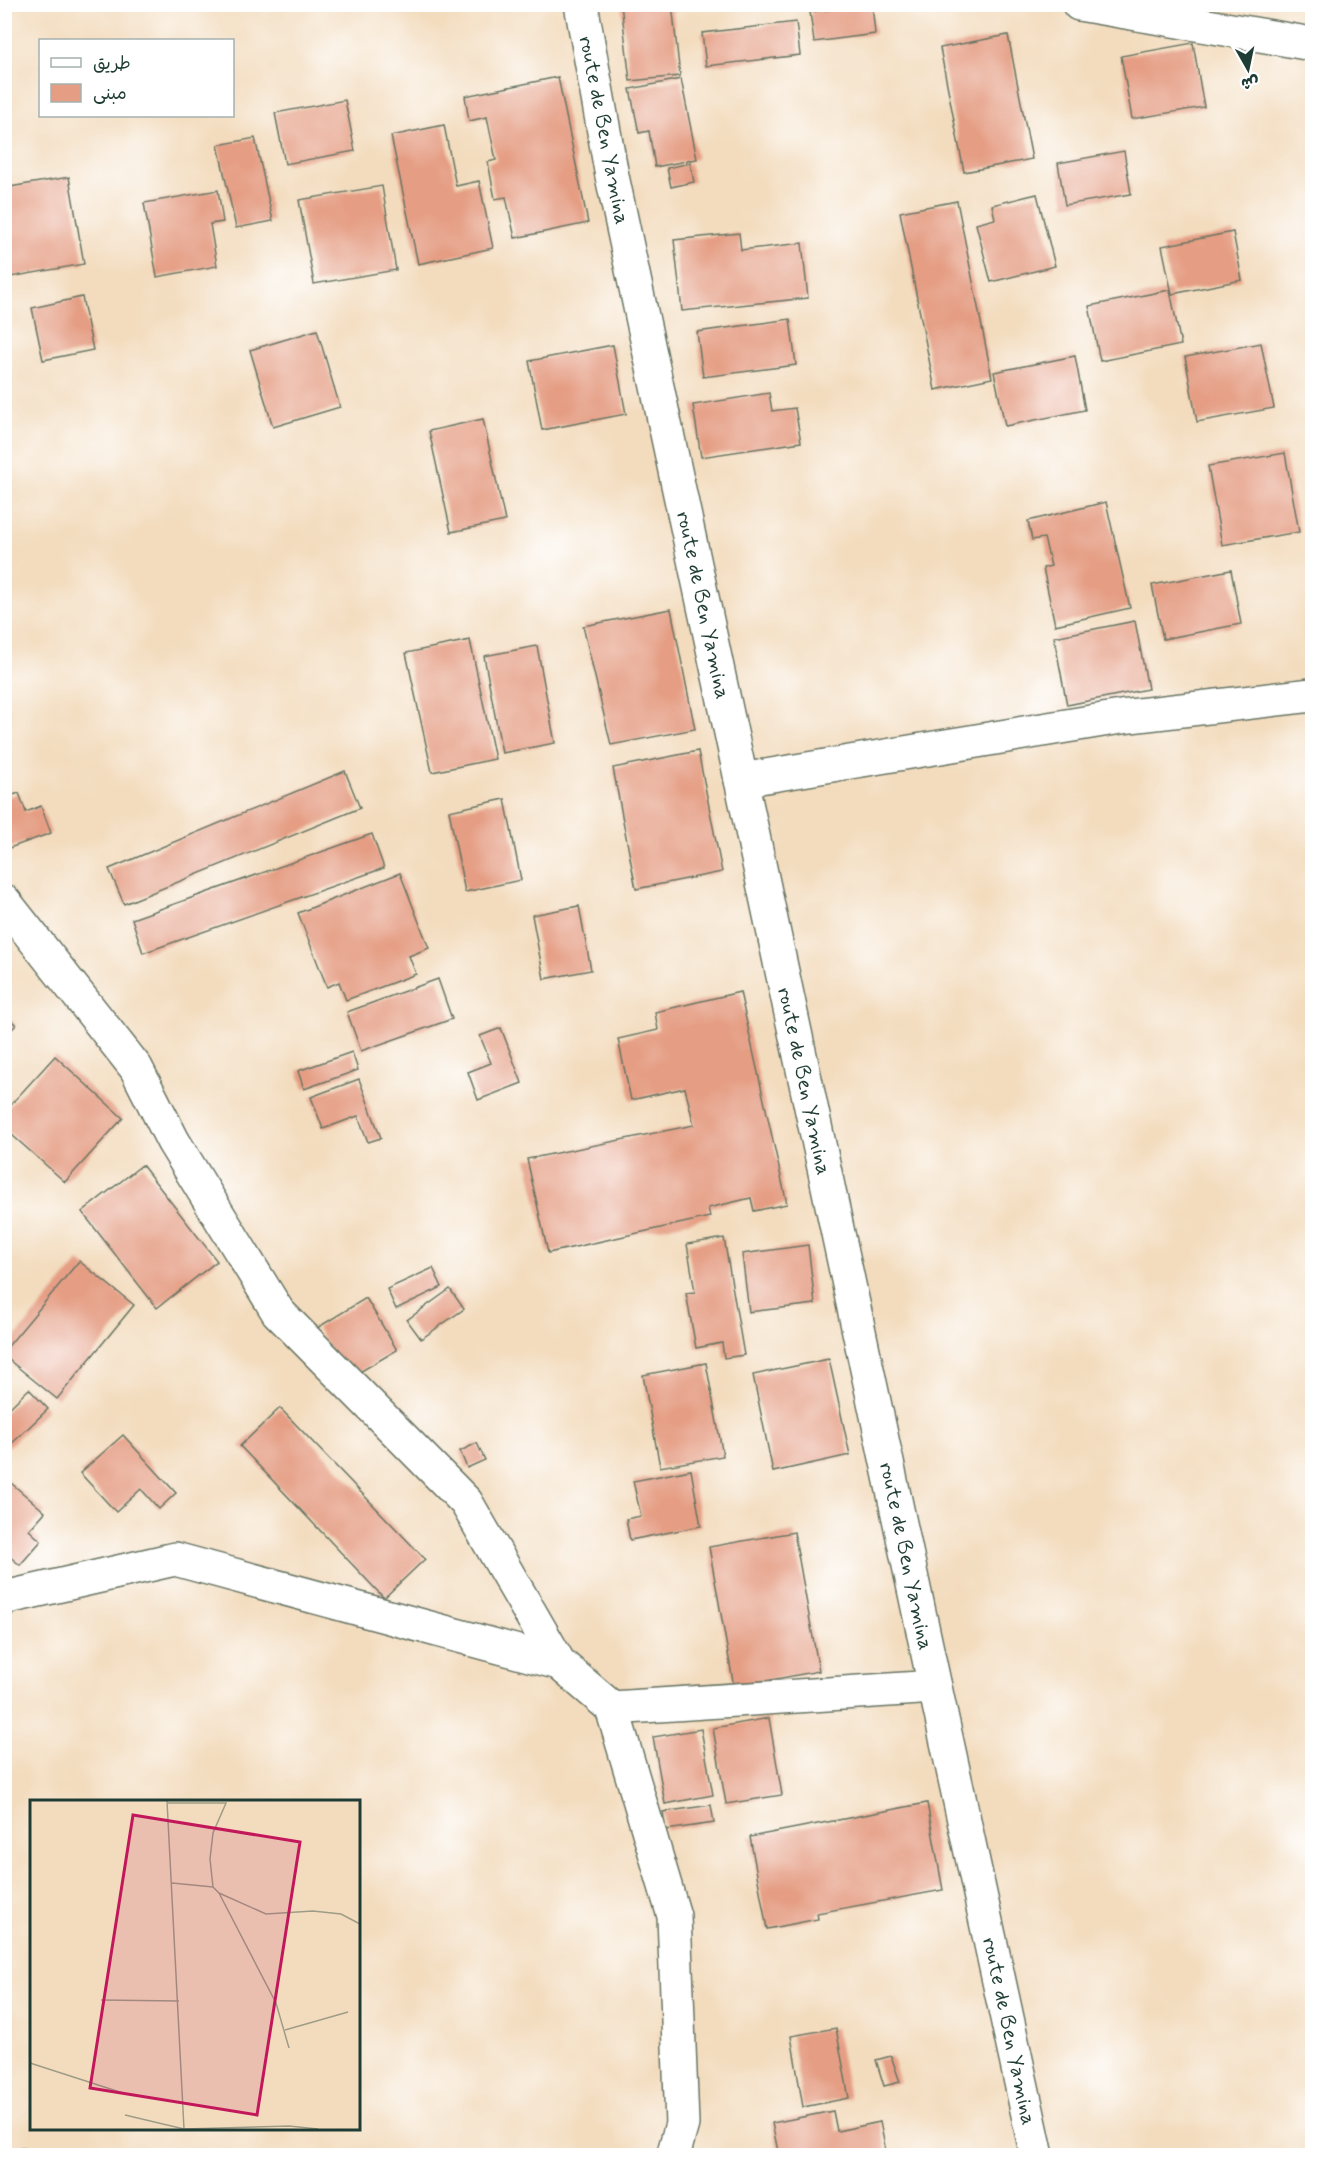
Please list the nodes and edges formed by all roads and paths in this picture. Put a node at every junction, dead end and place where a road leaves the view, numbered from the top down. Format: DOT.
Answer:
graph roads {
  1 [pos="581,4"];
  2 [pos="1079,4"];
  3 [pos="1312,44"];
  4 [pos="1312,695"];
  5 [pos="741,780"];
  6 [pos="4,901"];
  7 [pos="4,1598"];
  8 [pos="560,1663"];
  9 [pos="935,1687"];
  10 [pos="612,1708"];
  11 [pos="674,2156"];
  12 [pos="1037,2156"];
  1 -- 5 [label="street, route de Ben Yamina"];
  2 -- 3 [label="street"];
  4 -- 5 [label="street"];
  5 -- 9 [label="street, route de Ben Yamina"];
  6 -- 8 [label="street"];
  7 -- 8 [label="street"];
  8 -- 10 [label="street"];
  9 -- 10 [label="street"];
  9 -- 12 [label="street, route de Ben Yamina"];
  10 -- 11 [label="street"];
}
